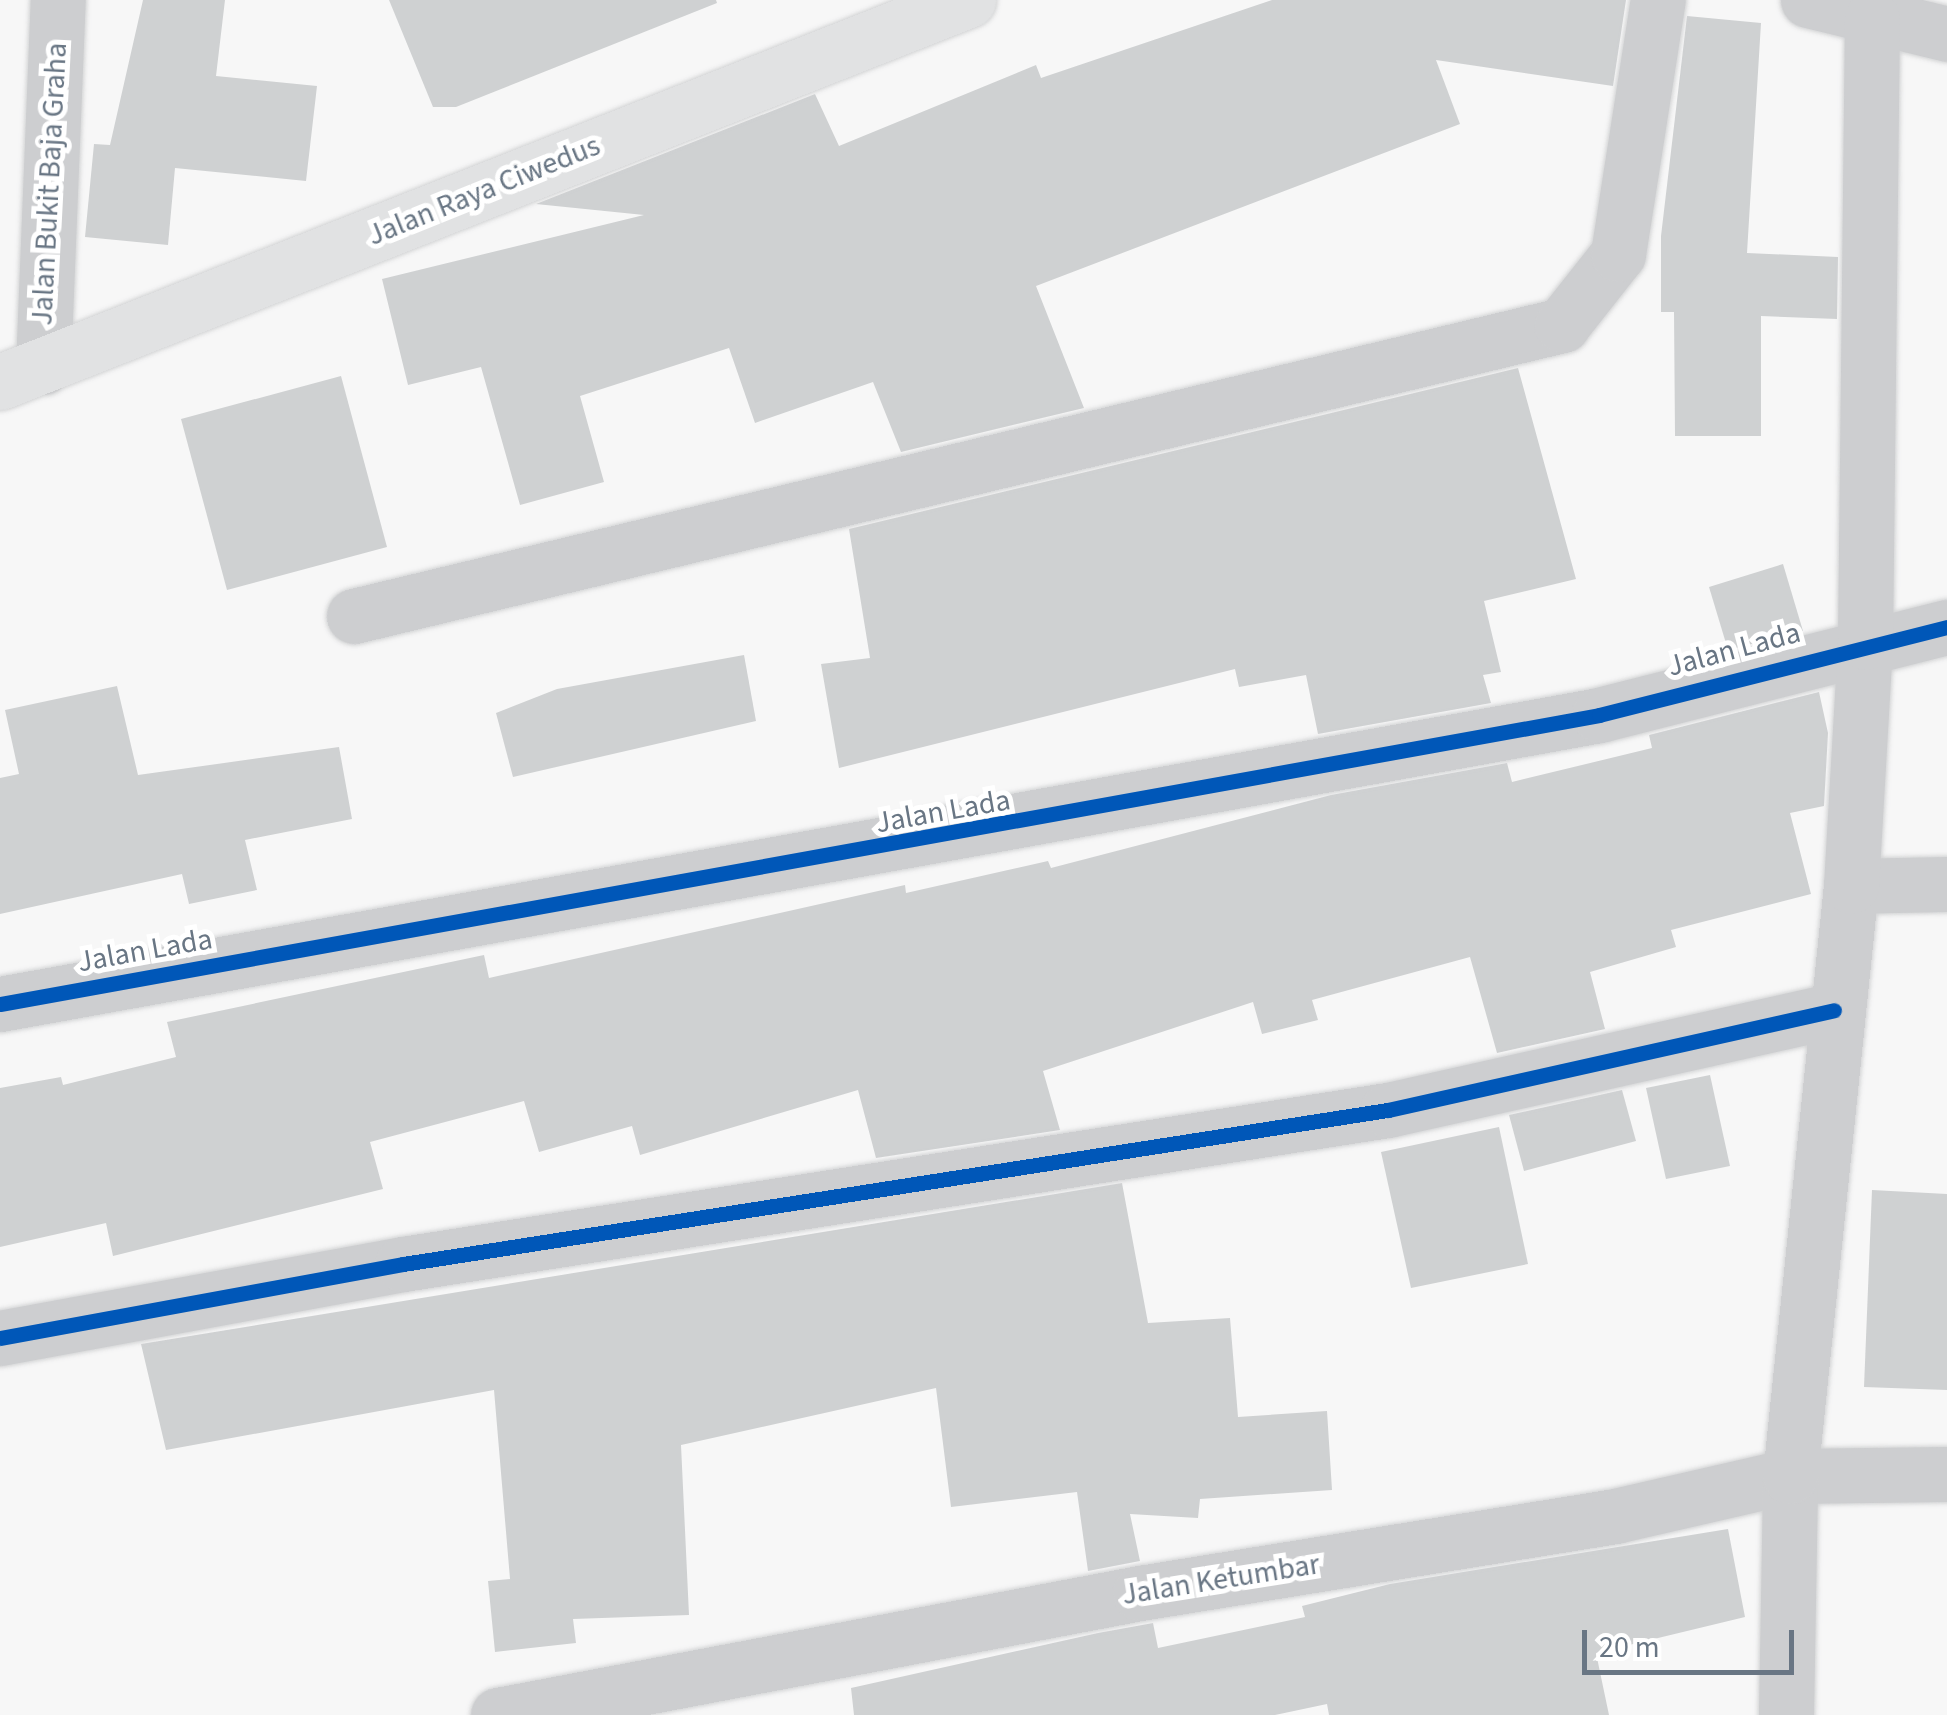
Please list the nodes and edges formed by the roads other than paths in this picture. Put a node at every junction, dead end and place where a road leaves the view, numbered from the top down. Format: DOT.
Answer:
graph roads {
  1 [pos="58,0"];
  2 [pos="968,0"];
  3 [pos="1658,0"];
  4 [pos="1808,0"];
  5 [pos="1872,18"];
  6 [pos="1940,47"];
  7 [pos="22,374"];
  8 [pos="354,616"];
  9 [pos="1947,627"];
  10 [pos="1866,642"];
  11 [pos="1947,884"];
  12 [pos="1850,886"];
  13 [pos="0,1004"];
  14 [pos="1834,1010"];
  15 [pos="0,1338"];
  16 [pos="1947,1474"];
  17 [pos="1790,1476"];
  18 [pos="498,1715"];
  19 [pos="1786,1715"];
  1 -- 7 [label="street, Jalan Bukit Baja Graha"];
  2 -- 7 [label="street, Jalan Raya Ciwedus"];
  3 -- 8 [label="street"];
  4 -- 5 [label="street"];
  5 -- 6 [label="street"];
  5 -- 10 [label="street"];
  9 -- 10 [label="street, Jalan Lada"];
  10 -- 12 [label="street"];
  10 -- 13 [label="street, Jalan Lada"];
  11 -- 12 [label="street"];
  12 -- 14 [label="street"];
  14 -- 15 [label="street"];
  14 -- 17 [label="street"];
  16 -- 17 [label="street, Jalan Ketumbar"];
  17 -- 18 [label="street, Jalan Ketumbar"];
  17 -- 19 [label="street"];
}
